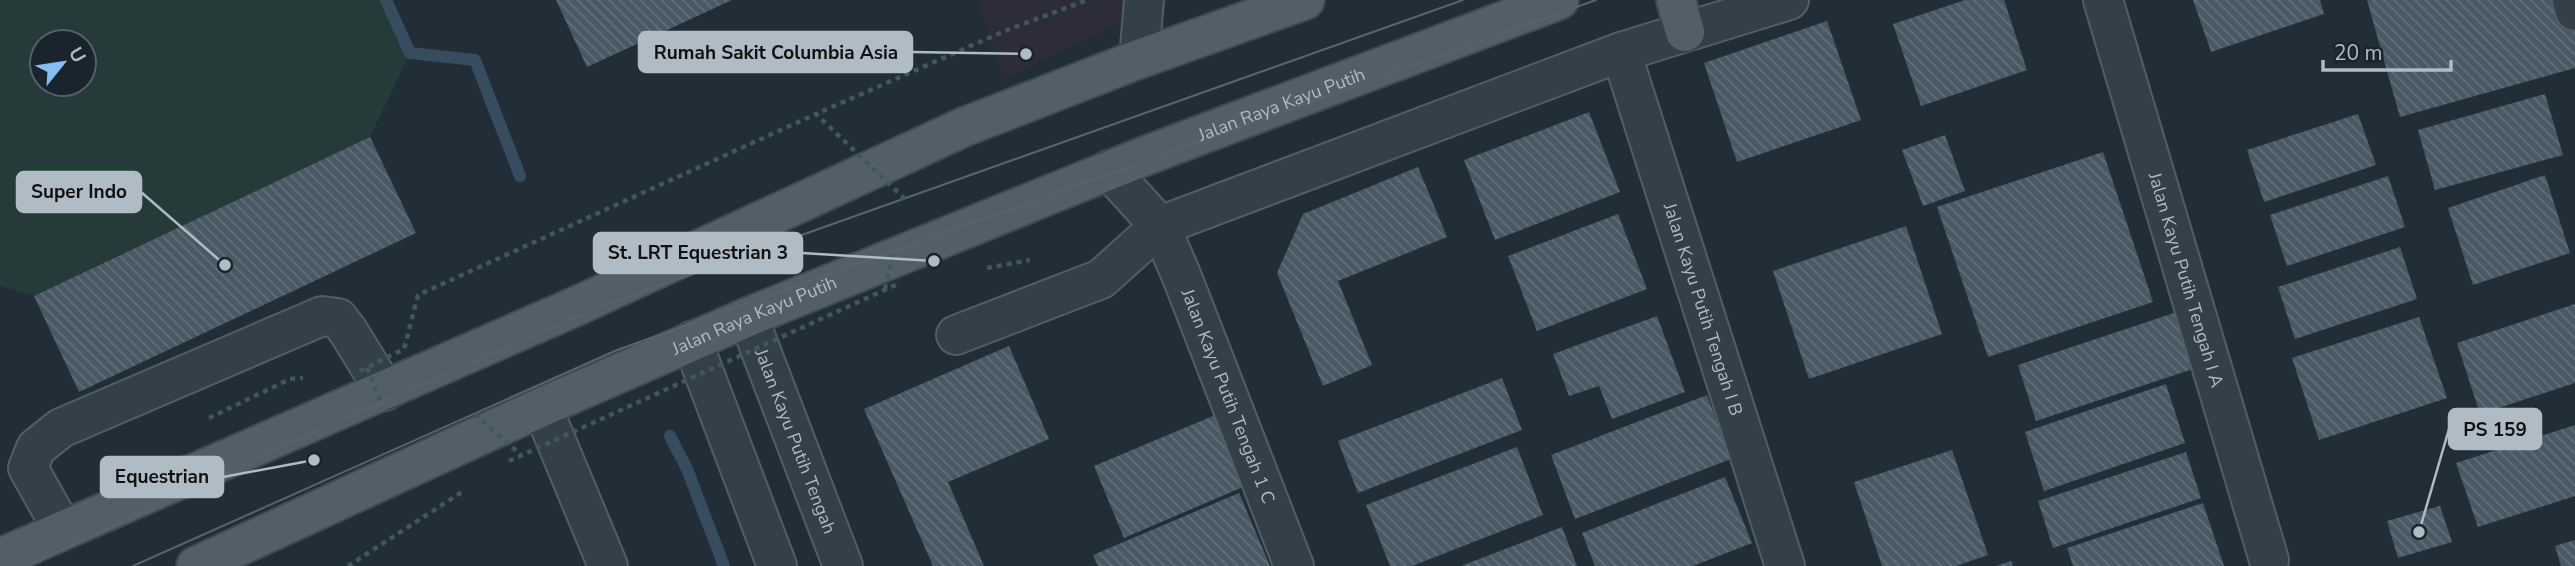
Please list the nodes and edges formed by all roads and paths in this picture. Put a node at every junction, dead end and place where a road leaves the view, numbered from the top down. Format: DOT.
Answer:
graph roads {
  1 [pos="1087,0"];
  2 [pos="1144,0"];
  3 [pos="1305,0"];
  4 [pos="1559,0"];
  5 [pos="1789,0"];
  6 [pos="2103,0"];
  7 [pos="2572,0"];
  8 [pos="2575,10"];
  9 [pos="1681,16"];
  10 [pos="1620,52"];
  11 [pos="1139,60"];
  12 [pos="816,114"];
  13 [pos="1109,170"];
  14 [pos="905,199"];
  15 [pos="1160,226"];
  16 [pos="894,251"];
  17 [pos="900,283"];
  18 [pos="884,290"];
  19 [pos="748,317"];
  20 [pos="956,335"];
  21 [pos="684,344"];
  22 [pos="373,383"];
  23 [pos="542,407"];
  24 [pos="475,414"];
  25 [pos="521,455"];
  26 [pos="509,461"];
  27 [pos="463,491"];
  28 [pos="63,530"];
  29 [pos="0,558"];
  30 [pos="2269,560"];
  31 [pos="196,566"];
  32 [pos="348,566"];
  33 [pos="608,566"];
  34 [pos="777,566"];
  35 [pos="843,566"];
  36 [pos="1294,566"];
  37 [pos="1785,566"];
  1 -- 12 [label="path, bridge"];
  2 -- 11 [label="street"];
  3 -- 11 [label="main road"];
  4 -- 13 [label="main road, Jalan Raya Kayu Putih"];
  5 -- 9 [label="street"];
  6 -- 30 [label="street, Jalan Kayu Putih Tengah I A"];
  7 -- 8 [label="street"];
  9 -- 10 [label="street"];
  10 -- 15 [label="street"];
  10 -- 37 [label="street, Jalan Kayu Putih Tengah I B"];
  11 -- 22 [label="main road"];
  12 -- 14 [label="path, bridge"];
  12 -- 22 [label="path, bridge"];
  13 -- 15 [label="street, Jalan Kayu Putih Tengah 1 C"];
  13 -- 19 [label="main road, Jalan Raya Kayu Putih"];
  15 -- 20 [label="street"];
  15 -- 36 [label="street, Jalan Kayu Putih Tengah 1 C"];
  16 -- 18 [label="path, bridge"];
  17 -- 18 [label="path, bridge"];
  18 -- 25 [label="path, bridge"];
  19 -- 21 [label="main road, Jalan Raya Kayu Putih"];
  19 -- 35 [label="street, Jalan Kayu Putih Tengah"];
  21 -- 23 [label="main road, Jalan Raya Kayu Putih"];
  21 -- 34 [label="street"];
  22 -- 28 [label="main road"];
  22 -- 28 [label="street"];
  23 -- 31 [label="main road, Jalan Raya Kayu Putih"];
  23 -- 33 [label="street"];
  24 -- 25 [label="path, bridge"];
  25 -- 26 [label="path, bridge"];
  27 -- 32 [label="path"];
  28 -- 29 [label="main road"];
}
